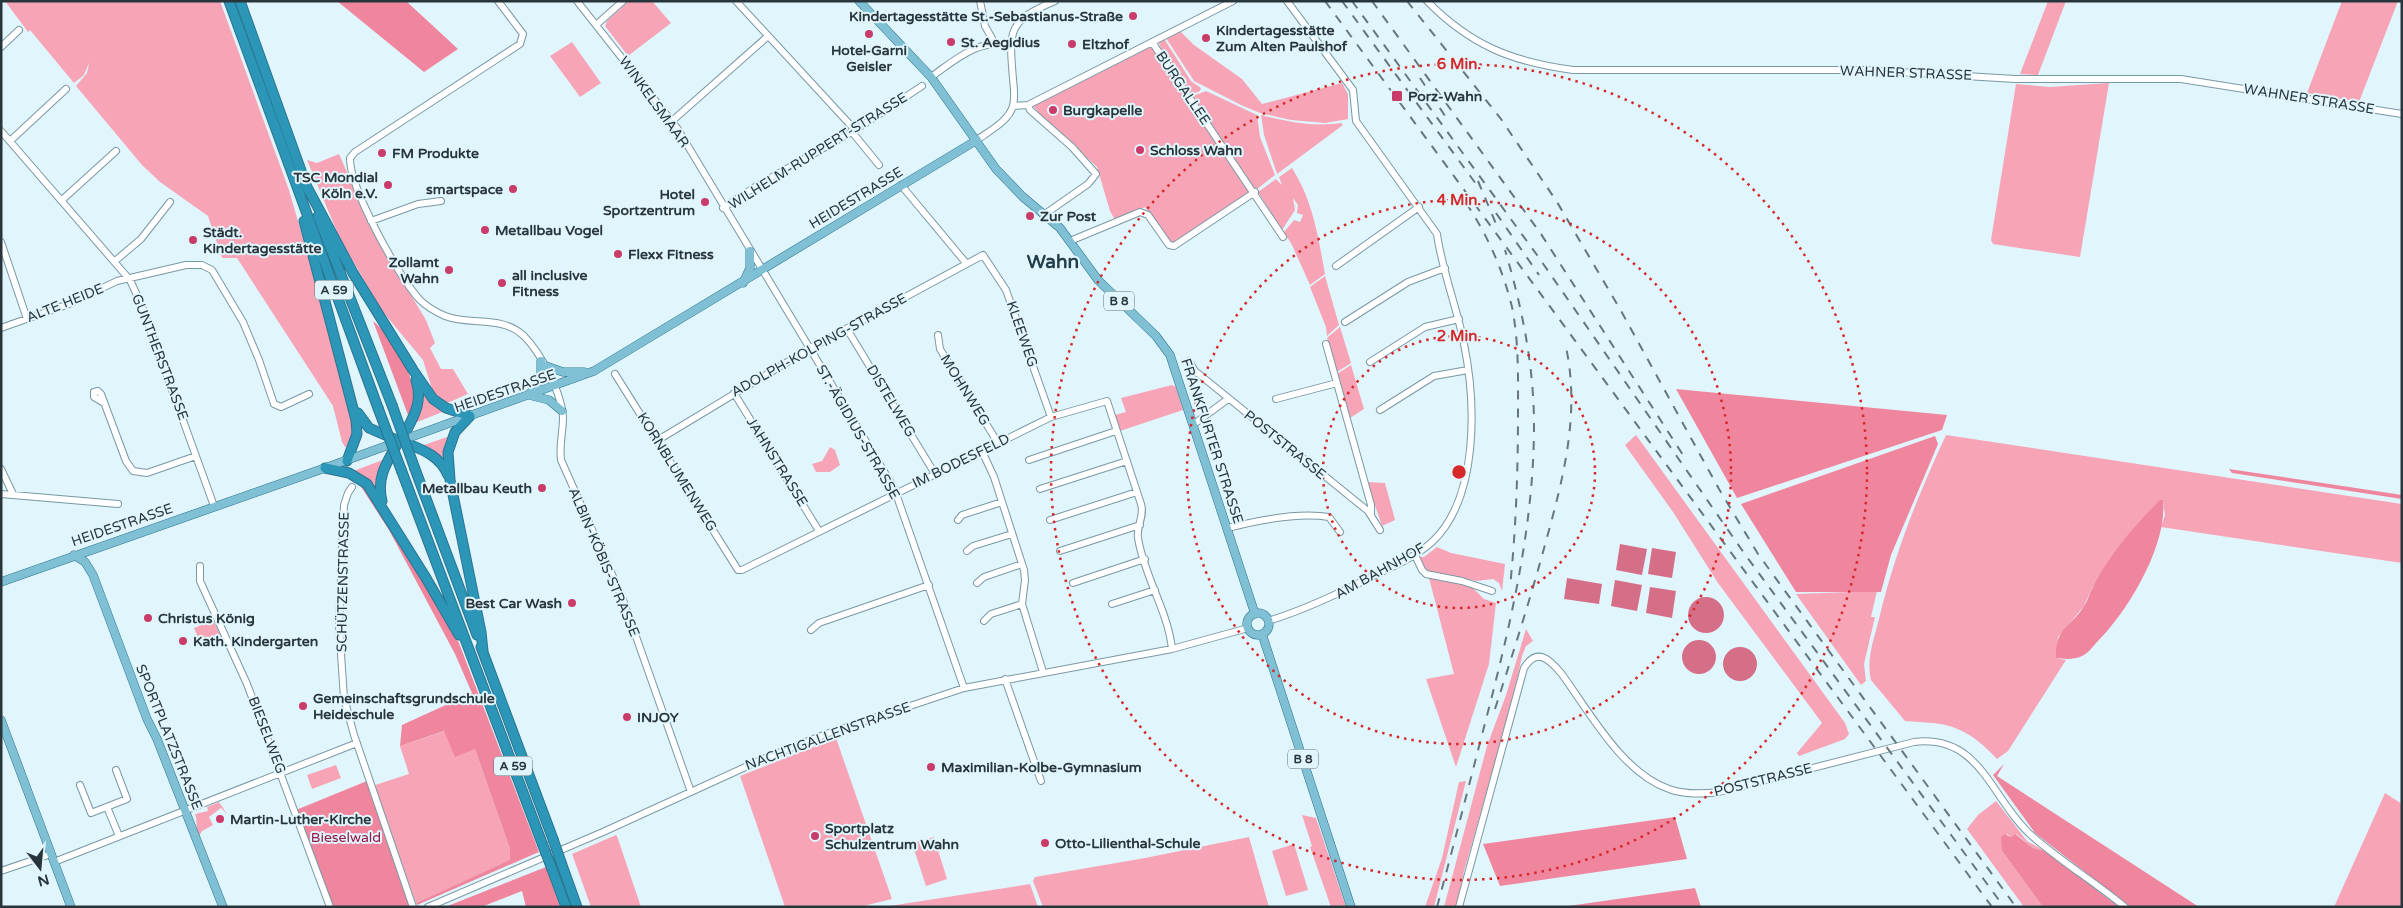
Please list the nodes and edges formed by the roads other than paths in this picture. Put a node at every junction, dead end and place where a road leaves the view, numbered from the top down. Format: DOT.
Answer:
graph roads {
  1 [pos="229,1"];
  2 [pos="240,1"];
  3 [pos="498,1"];
  4 [pos="577,1"];
  5 [pos="623,1"];
  6 [pos="736,1"];
  7 [pos="858,1"];
  8 [pos="980,1"];
  9 [pos="1055,1"];
  10 [pos="1233,1"];
  11 [pos="1287,1"];
  12 [pos="1427,1"];
  13 [pos="596,25"];
  14 [pos="18,30"];
  15 [pos="767,37"];
  16 [pos="994,42"];
  17 [pos="1152,42"];
  18 [pos="1010,45"];
  19 [pos="1,46"];
  20 [pos="931,77"];
  21 [pos="922,86"];
  22 [pos="66,89"];
  23 [pos="1013,106"];
  24 [pos="1028,106"];
  25 [pos="2402,114"];
  26 [pos="672,121"];
  27 [pos="1,131"];
  28 [pos="853,131"];
  29 [pos="977,140"];
  30 [pos="10,141"];
  31 [pos="116,151"];
  32 [pos="879,165"];
  33 [pos="291,173"];
  34 [pos="901,185"];
  35 [pos="306,186"];
  36 [pos="1255,192"];
  37 [pos="62,200"];
  38 [pos="441,200"];
  39 [pos="170,202"];
  40 [pos="1419,207"];
  41 [pos="723,208"];
  42 [pos="1045,214"];
  43 [pos="371,221"];
  44 [pos="1283,237"];
  45 [pos="1070,241"];
  46 [pos="1,242"];
  47 [pos="750,251"];
  48 [pos="983,255"];
  49 [pos="115,261"];
  50 [pos="966,263"];
  51 [pos="1336,266"];
  52 [pos="1445,268"];
  53 [pos="762,271"];
  54 [pos="130,280"];
  55 [pos="743,282"];
  56 [pos="27,319"];
  57 [pos="1459,319"];
  58 [pos="1345,322"];
  59 [pos="1,328"];
  60 [pos="847,329"];
  61 [pos="938,335"];
  62 [pos="1326,344"];
  63 [pos="810,349"];
  64 [pos="1189,361"];
  65 [pos="1370,362"];
  66 [pos="542,363"];
  67 [pos="413,370"];
  68 [pos="1468,370"];
  69 [pos="594,371"];
  70 [pos="615,374"];
  71 [pos="1337,383"];
  72 [pos="555,386"];
  73 [pos="734,393"];
  74 [pos="309,394"];
  75 [pos="529,395"];
  76 [pos="1228,399"];
  77 [pos="1276,399"];
  78 [pos="352,402"];
  79 [pos="104,403"];
  80 [pos="1380,410"];
  81 [pos="562,411"];
  82 [pos="470,416"];
  83 [pos="1051,417"];
  84 [pos="1194,424"];
  85 [pos="1116,431"];
  86 [pos="658,440"];
  87 [pos="400,441"];
  88 [pos="998,443"];
  89 [pos="982,451"];
  90 [pos="196,456"];
  91 [pos="1029,460"];
  92 [pos="347,461"];
  93 [pos="1127,461"];
  94 [pos="325,468"];
  95 [pos="1,469"];
  96 [pos="935,474"];
  97 [pos="450,480"];
  98 [pos="352,488"];
  99 [pos="1040,489"];
  100 [pos="1137,492"];
  101 [pos="896,493"];
  102 [pos="1,494"];
  103 [pos="13,494"];
  104 [pos="1002,502"];
  105 [pos="118,504"];
  106 [pos="214,506"];
  107 [pos="384,508"];
  108 [pos="1371,514"];
  109 [pos="958,520"];
  110 [pos="1050,520"];
  111 [pos="1140,526"];
  112 [pos="1228,528"];
  113 [pos="1380,530"];
  114 [pos="819,531"];
  115 [pos="1340,532"];
  116 [pos="1012,534"];
  117 [pos="95,548"];
  118 [pos="968,551"];
  119 [pos="1060,551"];
  120 [pos="74,555"];
  121 [pos="1415,555"];
  122 [pos="1145,559"];
  123 [pos="1022,564"];
  124 [pos="200,566"];
  125 [pos="738,570"];
  126 [pos="93,575"];
  127 [pos="1,582"];
  128 [pos="1073,583"];
  129 [pos="977,584"];
  130 [pos="929,585"];
  131 [pos="1154,590"];
  132 [pos="1492,591"];
  133 [pos="1022,604"];
  134 [pos="1112,604"];
  135 [pos="1255,614"];
  136 [pos="984,621"];
  137 [pos="1268,621"];
  138 [pos="1248,628"];
  139 [pos="811,630"];
  140 [pos="1262,634"];
  141 [pos="1172,649"];
  142 [pos="483,651"];
  143 [pos="1043,672"];
  144 [pos="1005,679"];
  145 [pos="484,688"];
  146 [pos="964,688"];
  147 [pos="1,720"];
  148 [pos="357,743"];
  149 [pos="116,770"];
  150 [pos="281,772"];
  151 [pos="1041,781"];
  152 [pos="80,785"];
  153 [pos="691,792"];
  154 [pos="108,807"];
  155 [pos="185,810"];
  156 [pos="119,836"];
  157 [pos="52,858"];
  158 [pos="1,871"];
  159 [pos="71,907"];
  160 [pos="223,907"];
  161 [pos="330,907"];
  162 [pos="413,907"];
  163 [pos="428,907"];
  164 [pos="566,907"];
  165 [pos="577,907"];
  166 [pos="1351,907"];
  167 [pos="1460,907"];
  168 [pos="2125,907"];
  1 -- 33 [label="highway, A 59"];
  2 -- 35 [label="highway, A 59"];
  3 -- 43 [label="street, ALBIN-KÖBIS-STRASSE"];
  4 -- 13 [label="street, WINKELSMAAR"];
  5 -- 13 [label="street"];
  6 -- 15 [label="street"];
  7 -- 20 [label="main road, FRANKFURTER STRASSE / B 8"];
  8 -- 16 [label="street"];
  9 -- 18 [label="street"];
  10 -- 17 [label="street"];
  11 -- 40 [label="street, AM BAHNHOF"];
  12 -- 25 [label="street, WAHNER STRASSE"];
  13 -- 26 [label="street, WINKELSMAAR"];
  14 -- 19 [label="street"];
  15 -- 26 [label="street"];
  15 -- 28 [label="street"];
  16 -- 18 [label="street"];
  16 -- 20 [label="street"];
  17 -- 24 [label="street, BURGALLEE"];
  17 -- 36 [label="street, BURGALLEE"];
  18 -- 23 [label="street"];
  20 -- 29 [label="main road, FRANKFURTER STRASSE / B 8"];
  21 -- 28 [label="street, WILHELM-RUPPERT-STRASSE"];
  22 -- 30 [label="street"];
  23 -- 24 [label="street, BURGALLEE"];
  23 -- 29 [label="street"];
  24 -- 42 [label="street"];
  26 -- 41 [label="street, WINKELSMAAR"];
  27 -- 30 [label="street, GUNTHERSTRASSE"];
  28 -- 32 [label="street"];
  28 -- 41 [label="street, WILHELM-RUPPERT-STRASSE"];
  29 -- 34 [label="main road, HEIDESTRASSE"];
  29 -- 42 [label="main road, FRANKFURTER STRASSE / B 8"];
  30 -- 37 [label="street, GUNTHERSTRASSE"];
  31 -- 37 [label="street"];
  33 -- 78 [label="highway"];
  33 -- 145 [label="highway, A 59, bridge"];
  34 -- 50 [label="street"];
  34 -- 53 [label="main road, HEIDESTRASSE"];
  35 -- 67 [label="highway"];
  35 -- 142 [label="highway, A 59, bridge"];
  36 -- 44 [label="street, BURGALLEE"];
  36 -- 45 [label="street"];
  37 -- 49 [label="street, GUNTHERSTRASSE"];
  38 -- 43 [label="street"];
  39 -- 49 [label="street"];
  40 -- 51 [label="street"];
  40 -- 52 [label="street, AM BAHNHOF"];
  41 -- 47 [label="street, WILHELM-RUPPERT-STRASSE"];
  42 -- 45 [label="main road, FRANKFURTER STRASSE / B 8"];
  43 -- 66 [label="street, ALBIN-KÖBIS-STRASSE"];
  45 -- 84 [label="main road, FRANKFURTER STRASSE / B 8"];
  46 -- 56 [label="street"];
  47 -- 53 [label="street, WILHELM-RUPPERT-STRASSE"];
  47 -- 55 [label="main road"];
  48 -- 50 [label="street, ADOLPH-KOLPING-STRASSE"];
  48 -- 83 [label="street, KLEEWEG"];
  49 -- 54 [label="street, GUNTHERSTRASSE"];
  50 -- 60 [label="street, ADOLPH-KOLPING-STRASSE"];
  52 -- 57 [label="street, AM BAHNHOF"];
  52 -- 58 [label="street"];
  53 -- 55 [label="main road, HEIDESTRASSE"];
  53 -- 63 [label="street, ST.-ÄGIDIUS-STRASSE"];
  54 -- 56 [label="street, ALTE HEIDE"];
  54 -- 74 [label="street, ALTE HEIDE"];
  54 -- 90 [label="street, GUNTHERSTRASSE"];
  55 -- 69 [label="main road, HEIDESTRASSE"];
  56 -- 59 [label="street, ALTE HEIDE"];
  57 -- 65 [label="street"];
  57 -- 68 [label="street, AM BAHNHOF"];
  60 -- 63 [label="street, ADOLPH-KOLPING-STRASSE"];
  60 -- 96 [label="street, DISTELWEG"];
  61 -- 88 [label="street, MOHNWEG"];
  62 -- 71 [label="street"];
  63 -- 73 [label="street, ADOLPH-KOLPING-STRASSE"];
  63 -- 101 [label="street, ST.-ÄGIDIUS-STRASSE"];
  64 -- 76 [label="street, POSTSTRASSE"];
  66 -- 69 [label="main road"];
  66 -- 72 [label="street, ALBIN-KÖBIS-STRASSE"];
  66 -- 75 [label="main road"];
  67 -- 82 [label="highway"];
  67 -- 87 [label="highway"];
  68 -- 80 [label="street"];
  68 -- 121 [label="street, AM BAHNHOF"];
  69 -- 72 [label="main road, HEIDESTRASSE"];
  70 -- 86 [label="street, KORNBLUMENWEG"];
  71 -- 77 [label="street"];
  71 -- 108 [label="street"];
  72 -- 75 [label="main road, HEIDESTRASSE"];
  72 -- 81 [label="street, ALBIN-KÖBIS-STRASSE"];
  73 -- 86 [label="street, ADOLPH-KOLPING-STRASSE"];
  73 -- 114 [label="street, JAHNSTRASSE"];
  75 -- 81 [label="main road"];
  75 -- 82 [label="main road, HEIDESTRASSE"];
  76 -- 84 [label="street"];
  76 -- 108 [label="street, POSTSTRASSE"];
  78 -- 87 [label="highway"];
  78 -- 92 [label="highway"];
  79 -- 90 [label="street"];
  81 -- 153 [label="street, ALBIN-KÖBIS-STRASSE"];
  82 -- 87 [label="main road, HEIDESTRASSE"];
  82 -- 97 [label="highway"];
  83 -- 85 [label="street, IM BODESFELD"];
  83 -- 88 [label="street, IM BODESFELD"];
  84 -- 112 [label="main road, FRANKFURTER STRASSE / B 8"];
  85 -- 91 [label="street"];
  85 -- 93 [label="street"];
  86 -- 125 [label="street, KORNBLUMENWEG"];
  87 -- 92 [label="main road, HEIDESTRASSE"];
  87 -- 97 [label="highway"];
  87 -- 107 [label="highway"];
  88 -- 89 [label="street, IM BODESFELD"];
  89 -- 96 [label="street, IM BODESFELD"];
  89 -- 104 [label="street"];
  90 -- 106 [label="street, GUNTHERSTRASSE"];
  92 -- 94 [label="main road, HEIDESTRASSE"];
  93 -- 99 [label="street"];
  93 -- 100 [label="street"];
  94 -- 106 [label="main road, HEIDESTRASSE"];
  94 -- 107 [label="highway"];
  95 -- 103 [label="street"];
  96 -- 101 [label="street, IM BODESFELD"];
  97 -- 142 [label="highway"];
  98 -- 148 [label="street, SCHÜTZENSTRASSE"];
  100 -- 110 [label="street"];
  100 -- 111 [label="street"];
  101 -- 114 [label="street, IM BODESFELD"];
  101 -- 130 [label="street, ST.-ÄGIDIUS-STRASSE"];
  102 -- 103 [label="street"];
  103 -- 105 [label="street"];
  104 -- 109 [label="street"];
  104 -- 116 [label="street"];
  106 -- 117 [label="main road, HEIDESTRASSE"];
  107 -- 145 [label="highway"];
  108 -- 113 [label="street, POSTSTRASSE"];
  111 -- 119 [label="street"];
  111 -- 122 [label="street"];
  112 -- 115 [label="street"];
  112 -- 135 [label="main road, FRANKFURTER STRASSE / B 8"];
  114 -- 125 [label="street, IM BODESFELD"];
  116 -- 118 [label="street"];
  116 -- 123 [label="street"];
  117 -- 120 [label="main road, HEIDESTRASSE"];
  117 -- 126 [label="main road"];
  120 -- 126 [label="main road"];
  120 -- 127 [label="main road, HEIDESTRASSE"];
  121 -- 132 [label="street"];
  121 -- 137 [label="street, AM BAHNHOF"];
  122 -- 128 [label="street"];
  122 -- 131 [label="street"];
  123 -- 129 [label="street"];
  123 -- 133 [label="street"];
  124 -- 150 [label="street, BIESELWEG"];
  126 -- 155 [label="main road, SPORTPLATZSTRASSE"];
  130 -- 139 [label="street"];
  130 -- 146 [label="street, ST.-ÄGIDIUS-STRASSE"];
  131 -- 134 [label="street"];
  131 -- 141 [label="street"];
  133 -- 136 [label="street"];
  133 -- 143 [label="street"];
  135 -- 137 [label="main road"];
  135 -- 138 [label="main road"];
  137 -- 140 [label="main road"];
  138 -- 140 [label="main road"];
  138 -- 141 [label="street, NACHTIGALLENSTRASSE"];
  140 -- 166 [label="main road, B 8"];
  141 -- 143 [label="street, NACHTIGALLENSTRASSE"];
  142 -- 165 [label="highway, A 59, bridge"];
  143 -- 144 [label="street, NACHTIGALLENSTRASSE"];
  144 -- 146 [label="street, NACHTIGALLENSTRASSE"];
  144 -- 151 [label="street"];
  145 -- 164 [label="highway, A 59, bridge"];
  146 -- 153 [label="street, NACHTIGALLENSTRASSE"];
  147 -- 157 [label="main road"];
  148 -- 150 [label="street"];
  148 -- 162 [label="street, SCHÜTZENSTRASSE"];
  149 -- 154 [label="street"];
  150 -- 155 [label="street"];
  150 -- 161 [label="street, BIESELWEG"];
  152 -- 154 [label="street"];
  153 -- 163 [label="street, NACHTIGALLENSTRASSE"];
  154 -- 156 [label="street"];
  155 -- 156 [label="street"];
  155 -- 160 [label="main road, SPORTPLATZSTRASSE"];
  156 -- 157 [label="street"];
  157 -- 158 [label="street"];
  157 -- 159 [label="main road"];
  167 -- 168 [label="street, POSTSTRASSE"];
}
